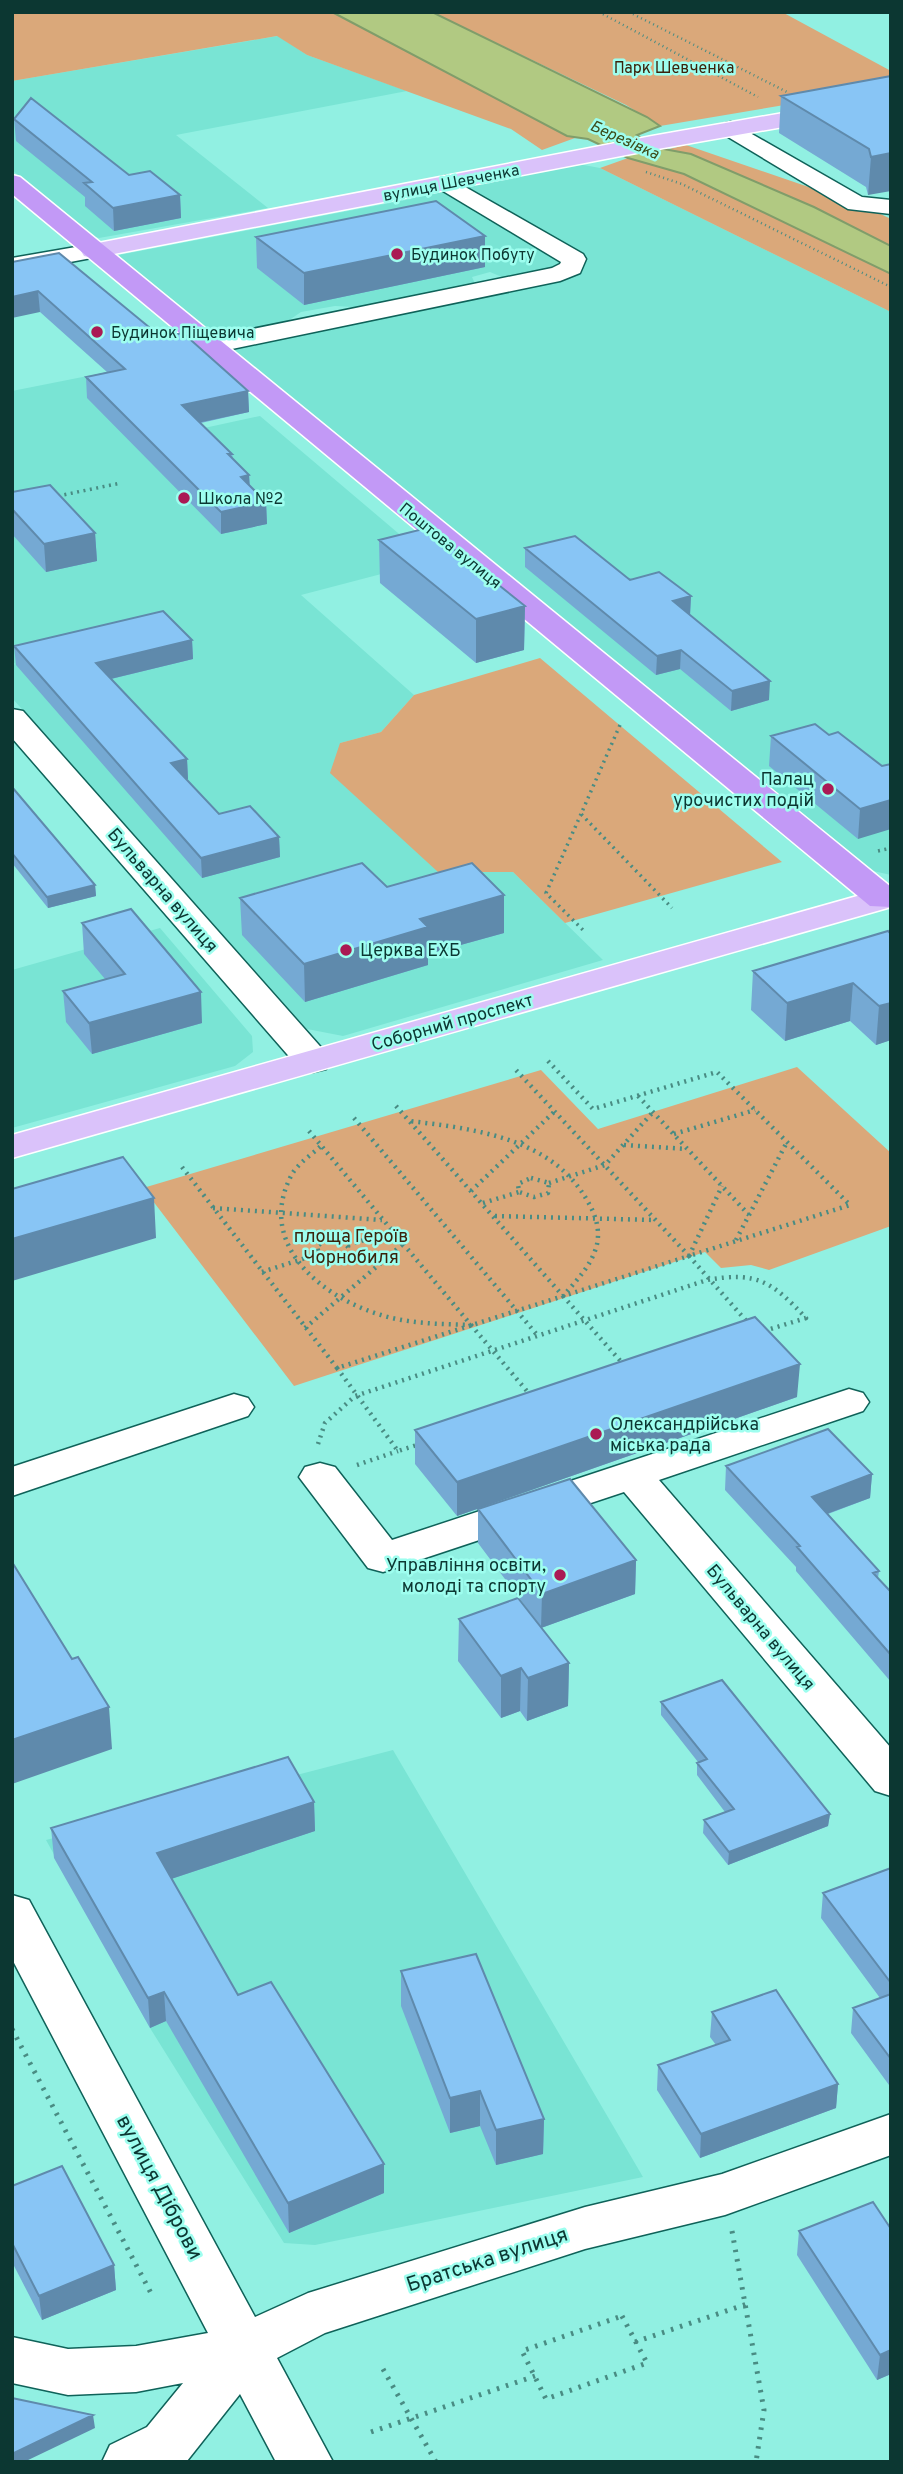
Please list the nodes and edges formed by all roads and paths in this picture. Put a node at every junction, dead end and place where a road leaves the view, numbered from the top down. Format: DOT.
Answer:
graph roads {
  1 [pos="599,12"];
  2 [pos="629,12"];
  3 [pos="791,94"];
  4 [pos="763,99"];
  5 [pos="891,101"];
  6 [pos="731,129"];
  7 [pos="643,171"];
  8 [pos="12,182"];
  9 [pos="446,183"];
  10 [pos="891,206"];
  11 [pos="93,251"];
  12 [pos="12,266"];
  13 [pos="891,287"];
  14 [pos="208,346"];
  15 [pos="121,483"];
  16 [pos="53,497"];
  17 [pos="12,718"];
  18 [pos="618,729"];
  19 [pos="581,814"];
  20 [pos="888,901"];
  21 [pos="672,908"];
  22 [pos="585,932"];
  23 [pos="548,1061"];
  24 [pos="313,1062"];
  25 [pos="516,1070"];
  26 [pos="638,1096"];
  27 [pos="396,1106"];
  28 [pos="755,1110"];
  29 [pos="555,1111"];
  30 [pos="653,1112"];
  31 [pos="354,1118"];
  32 [pos="410,1121"];
  33 [pos="309,1131"];
  34 [pos="674,1134"];
  35 [pos="787,1142"];
  36 [pos="521,1143"];
  37 [pos="623,1145"];
  38 [pos="321,1146"];
  39 [pos="12,1147"];
  40 [pos="687,1149"];
  41 [pos="605,1166"];
  42 [pos="182,1167"];
  43 [pos="572,1176"];
  44 [pos="549,1183"];
  45 [pos="722,1186"];
  46 [pos="471,1191"];
  47 [pos="519,1192"];
  48 [pos="482,1203"];
  49 [pos="213,1208"];
  50 [pos="279,1213"];
  51 [pos="749,1215"];
  52 [pos="494,1216"];
  53 [pos="596,1219"];
  54 [pos="383,1220"];
  55 [pos="655,1220"];
  56 [pos="393,1231"];
  57 [pos="735,1242"];
  58 [pos="403,1244"];
  59 [pos="348,1245"];
  60 [pos="318,1254"];
  61 [pos="689,1256"];
  62 [pos="295,1262"];
  63 [pos="262,1272"];
  64 [pos="707,1280"];
  65 [pos="563,1296"];
  66 [pos="340,1298"];
  67 [pos="516,1311"];
  68 [pos="586,1320"];
  69 [pos="471,1325"];
  70 [pos="305,1328"];
  71 [pos="538,1336"];
  72 [pos="492,1350"];
  73 [pos="337,1368"];
  74 [pos="632,1373"];
  75 [pos="355,1396"];
  76 [pos="849,1402"];
  77 [pos="538,1405"];
  78 [pos="234,1407"];
  79 [pos="423,1443"];
  80 [pos="632,1475"];
  81 [pos="320,1477"];
  82 [pos="12,1482"];
  83 [pos="891,1779"];
  84 [pos="12,1913"];
  85 [pos="12,2029"];
  86 [pos="891,2134"];
  87 [pos="725,2194"];
  88 [pos="153,2297"];
  89 [pos="747,2304"];
  90 [pos="635,2342"];
  91 [pos="244,2349"];
  92 [pos="12,2360"];
  93 [pos="383,2370"];
  94 [pos="535,2376"];
  95 [pos="411,2418"];
  96 [pos="371,2432"];
  97 [pos="130,2462"];
  98 [pos="305,2462"];
  99 [pos="436,2462"];
  100 [pos="756,2462"];
  1 -- 4 [label="path"];
  2 -- 3 [label="path"];
  5 -- 6 [label="main road, вулиця Шевченка"];
  6 -- 9 [label="main road, вулиця Шевченка"];
  6 -- 10 [label="street"];
  7 -- 13 [label="path"];
  8 -- 11 [label="highway, Поштова вулиця"];
  9 -- 11 [label="main road, вулиця Шевченка"];
  9 -- 14 [label="street"];
  11 -- 12 [label="street, вулиця Шевченка"];
  11 -- 14 [label="highway, Поштова вулиця"];
  14 -- 20 [label="highway, Поштова вулиця"];
  15 -- 16 [label="path"];
  17 -- 24 [label="street, Бульварна вулиця"];
  18 -- 19 [label="path"];
  19 -- 21 [label="path"];
  19 -- 22 [label="path"];
  20 -- 24 [label="main road, Соборний проспект"];
  23 -- 26 [label="path"];
  24 -- 39 [label="main road, Соборний проспект"];
  25 -- 29 [label="path"];
  26 -- 28 [label="path"];
  26 -- 30 [label="path"];
  27 -- 32 [label="path"];
  28 -- 34 [label="path"];
  28 -- 35 [label="path"];
  29 -- 36 [label="path"];
  29 -- 41 [label="path"];
  30 -- 34 [label="path"];
  30 -- 37 [label="path"];
  31 -- 67 [label="path"];
  32 -- 36 [label="path"];
  32 -- 46 [label="path"];
  33 -- 38 [label="path"];
  34 -- 40 [label="path"];
  35 -- 51 [label="path"];
  35 -- 57 [label="path"];
  36 -- 43 [label="path"];
  36 -- 46 [label="path"];
  37 -- 40 [label="path"];
  37 -- 41 [label="path"];
  38 -- 50 [label="path"];
  38 -- 54 [label="path"];
  40 -- 45 [label="path"];
  41 -- 43 [label="path"];
  41 -- 55 [label="path"];
  42 -- 49 [label="path"];
  43 -- 44 [label="path"];
  43 -- 53 [label="path"];
  44 -- 47 [label="path"];
  44 -- 47 [label="path"];
  45 -- 51 [label="path"];
  45 -- 61 [label="path"];
  46 -- 48 [label="path"];
  47 -- 48 [label="path"];
  48 -- 52 [label="path"];
  49 -- 50 [label="path"];
  49 -- 63 [label="path"];
  50 -- 54 [label="path"];
  50 -- 62 [label="path"];
  51 -- 57 [label="path"];
  52 -- 53 [label="path"];
  52 -- 65 [label="path"];
  53 -- 55 [label="path"];
  53 -- 65 [label="path"];
  54 -- 56 [label="path"];
  55 -- 61 [label="path"];
  56 -- 58 [label="path"];
  56 -- 59 [label="path"];
  57 -- 61 [label="path"];
  58 -- 66 [label="path"];
  58 -- 69 [label="path"];
  59 -- 60 [label="path"];
  59 -- 60 [label="path"];
  60 -- 62 [label="path"];
  61 -- 64 [label="path"];
  61 -- 65 [label="path"];
  62 -- 63 [label="path"];
  62 -- 66 [label="path"];
  63 -- 70 [label="path"];
  64 -- 64 [label="path"];
  64 -- 68 [label="path"];
  65 -- 67 [label="path"];
  65 -- 68 [label="path"];
  66 -- 69 [label="path"];
  66 -- 70 [label="path"];
  67 -- 69 [label="path"];
  67 -- 71 [label="path"];
  68 -- 71 [label="path"];
  68 -- 74 [label="path"];
  69 -- 72 [label="path"];
  69 -- 73 [label="path"];
  70 -- 73 [label="path"];
  71 -- 72 [label="path"];
  72 -- 75 [label="path"];
  72 -- 77 [label="path"];
  73 -- 75 [label="path"];
  75 -- 79 [label="path"];
  75 -- 81 [label="path"];
  76 -- 80 [label="street"];
  78 -- 82 [label="street"];
  80 -- 81 [label="street"];
  80 -- 83 [label="street, Бульварна вулиця"];
  84 -- 91 [label="street, вулиця Діброви"];
  85 -- 88 [label="path"];
  86 -- 87 [label="street, Братська вулиця"];
  87 -- 89 [label="path"];
  87 -- 91 [label="street, Братська вулиця"];
  89 -- 90 [label="path"];
  89 -- 100 [label="path"];
  90 -- 94 [label="path"];
  90 -- 94 [label="path"];
  91 -- 92 [label="street"];
  91 -- 97 [label="street, Братська вулиця"];
  91 -- 98 [label="street, вулиця Діброви"];
  93 -- 95 [label="path"];
  94 -- 95 [label="path"];
  95 -- 96 [label="path"];
  95 -- 99 [label="path"];
}
